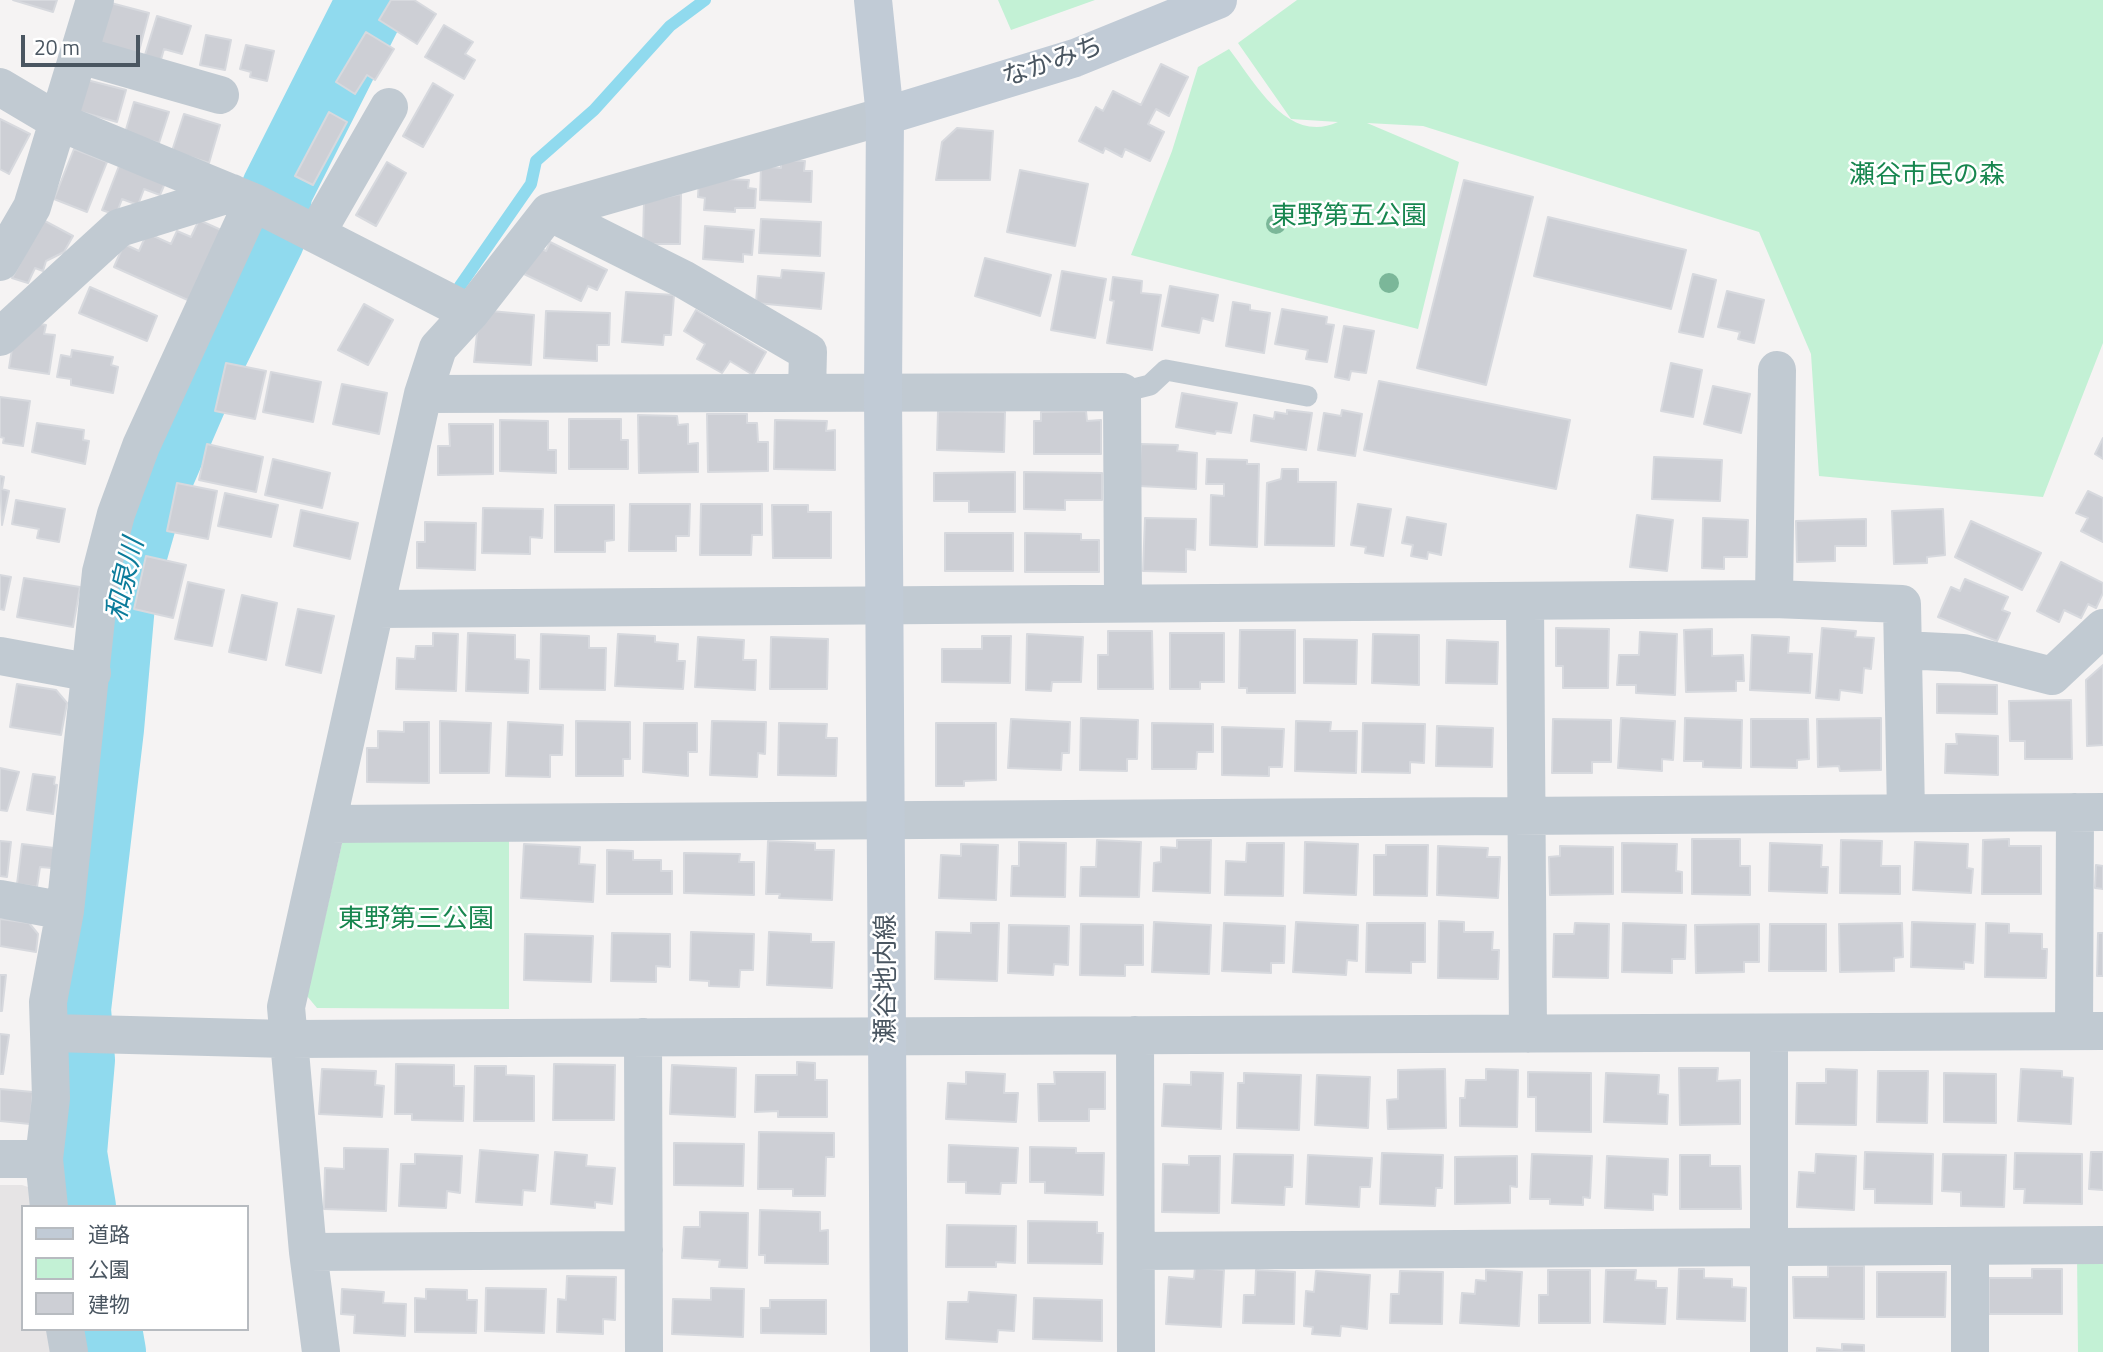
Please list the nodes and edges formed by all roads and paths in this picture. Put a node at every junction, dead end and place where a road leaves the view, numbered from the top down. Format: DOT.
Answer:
graph roads {
  1 [pos="95,0"];
  2 [pos="873,0"];
  3 [pos="1218,0"];
  4 [pos="80,55"];
  5 [pos="0,87"];
  6 [pos="220,95"];
  7 [pos="389,107"];
  8 [pos="885,116"];
  9 [pos="60,122"];
  10 [pos="271,211"];
  11 [pos="549,212"];
  12 [pos="0,262"];
  13 [pos="470,313"];
  14 [pos="0,337"];
  15 [pos="1777,370"];
  16 [pos="807,391"];
  17 [pos="883,391"];
  18 [pos="1122,392"];
  19 [pos="423,394"];
  20 [pos="1307,396"];
  21 [pos="1774,599"];
  22 [pos="1525,601"];
  23 [pos="1123,603"];
  24 [pos="886,605"];
  25 [pos="377,608"];
  26 [pos="2103,628"];
  27 [pos="1903,650"];
  28 [pos="0,656"];
  29 [pos="92,673"];
  30 [pos="2089,812"];
  31 [pos="1906,813"];
  32 [pos="1527,816"];
  33 [pos="887,820"];
  34 [pos="329,824"];
  35 [pos="0,899"];
  36 [pos="65,911"];
  37 [pos="2089,1031"];
  38 [pos="67,1032"];
  39 [pos="1769,1033"];
  40 [pos="1528,1034"];
  41 [pos="1135,1035"];
  42 [pos="888,1036"];
  43 [pos="643,1037"];
  44 [pos="287,1039"];
  45 [pos="0,1159"];
  46 [pos="44,1159"];
  47 [pos="49,1205"];
  48 [pos="2103,1245"];
  49 [pos="1970,1246"];
  50 [pos="1769,1247"];
  51 [pos="644,1250"];
  52 [pos="1136,1251"];
  53 [pos="308,1252"];
  54 [pos="65,1331"];
  55 [pos="69,1352"];
  56 [pos="321,1352"];
  57 [pos="644,1352"];
  58 [pos="889,1352"];
  59 [pos="1136,1352"];
  60 [pos="1769,1352"];
  61 [pos="1970,1352"];
  1 -- 4 [label="street"];
  2 -- 8 [label="street, 瀬谷地内線"];
  3 -- 8 [label="street, なかみち"];
  4 -- 6 [label="street"];
  4 -- 9 [label="street"];
  5 -- 9 [label="street"];
  7 -- 10 [label="street"];
  8 -- 11 [label="street"];
  8 -- 17 [label="street, 瀬谷地内線"];
  9 -- 10 [label="street"];
  9 -- 12 [label="street"];
  10 -- 13 [label="street"];
  10 -- 14 [label="street"];
  10 -- 29 [label="street"];
  11 -- 13 [label="street"];
  11 -- 16 [label="street"];
  13 -- 19 [label="street"];
  15 -- 21 [label="street"];
  16 -- 17 [label="street"];
  16 -- 19 [label="street"];
  17 -- 18 [label="street"];
  17 -- 24 [label="street, 瀬谷地内線"];
  18 -- 20 [label="lane"];
  18 -- 23 [label="street"];
  19 -- 25 [label="street"];
  21 -- 22 [label="street"];
  21 -- 27 [label="street"];
  22 -- 23 [label="street"];
  22 -- 32 [label="street"];
  23 -- 24 [label="street"];
  24 -- 25 [label="street"];
  24 -- 33 [label="street, 瀬谷地内線"];
  25 -- 34 [label="street"];
  26 -- 27 [label="street"];
  27 -- 31 [label="street"];
  28 -- 29 [label="street"];
  29 -- 36 [label="street"];
  30 -- 31 [label="street"];
  30 -- 37 [label="street"];
  31 -- 32 [label="street"];
  32 -- 33 [label="street"];
  32 -- 40 [label="street"];
  33 -- 34 [label="street"];
  33 -- 42 [label="street, 瀬谷地内線"];
  34 -- 44 [label="street"];
  35 -- 36 [label="street"];
  36 -- 38 [label="street"];
  37 -- 39 [label="street"];
  38 -- 44 [label="street"];
  38 -- 46 [label="street"];
  39 -- 40 [label="street"];
  39 -- 50 [label="street"];
  40 -- 41 [label="street"];
  41 -- 42 [label="street"];
  41 -- 52 [label="street"];
  42 -- 43 [label="street"];
  42 -- 58 [label="street, 瀬谷地内線"];
  43 -- 44 [label="street"];
  43 -- 51 [label="street"];
  44 -- 53 [label="street"];
  45 -- 46 [label="street"];
  46 -- 47 [label="street"];
  48 -- 49 [label="street"];
  49 -- 50 [label="street"];
  49 -- 61 [label="street"];
  50 -- 52 [label="street"];
  50 -- 60 [label="street"];
  51 -- 53 [label="street"];
  51 -- 57 [label="street"];
  52 -- 59 [label="street"];
  53 -- 56 [label="street"];
  54 -- 55 [label="street"];
}
